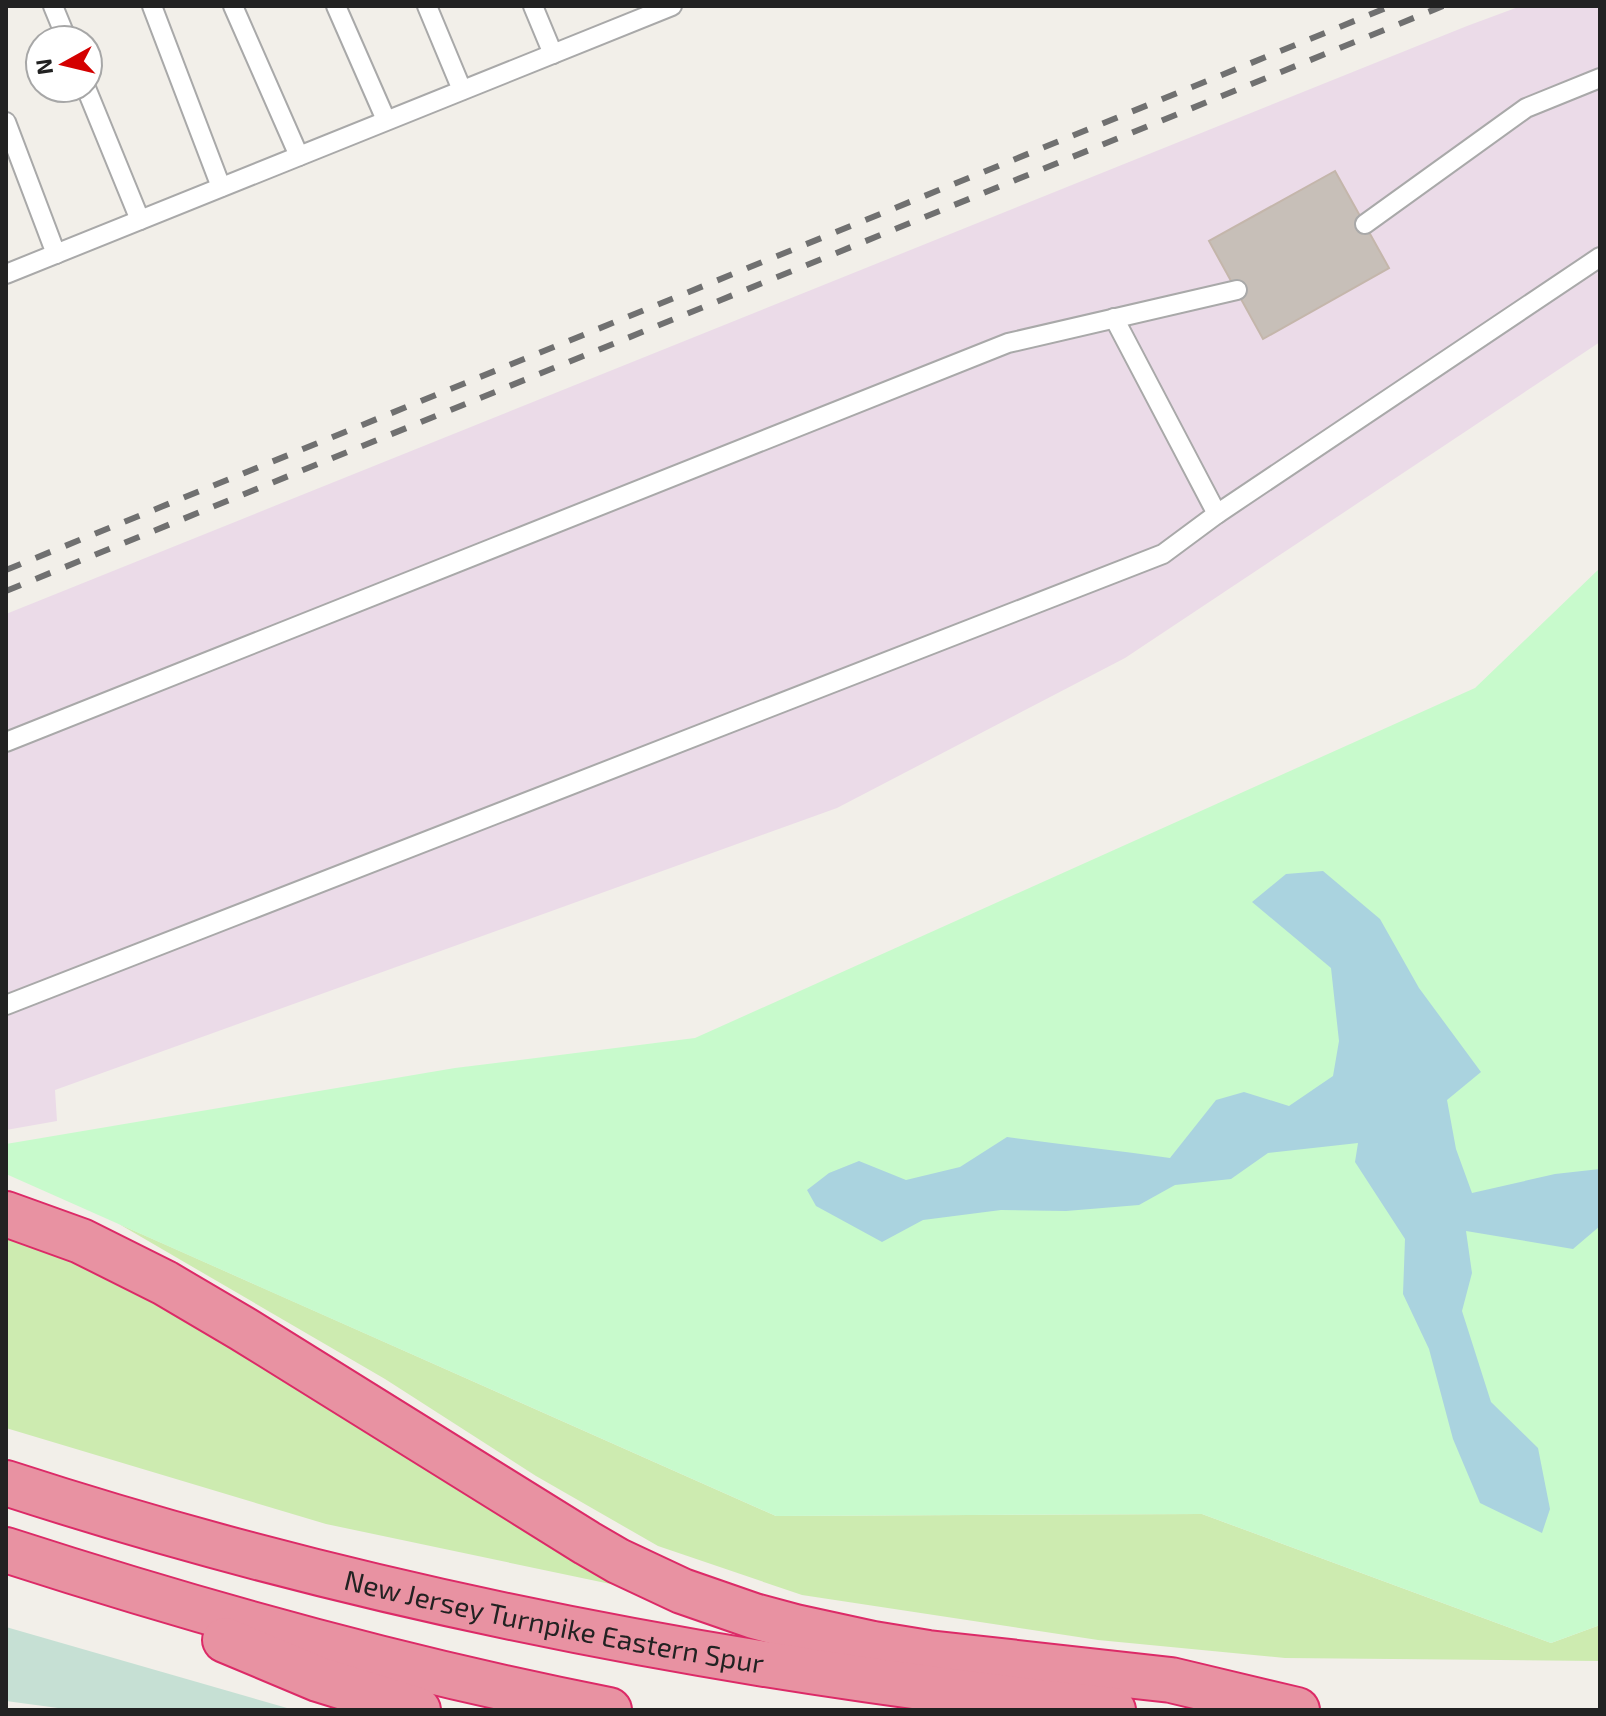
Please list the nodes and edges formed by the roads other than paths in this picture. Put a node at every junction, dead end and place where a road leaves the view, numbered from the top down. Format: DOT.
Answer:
graph roads {
  1 [pos="152,6"];
  2 [pos="233,6"];
  3 [pos="336,6"];
  4 [pos="427,6"];
  5 [pos="533,6"];
  6 [pos="672,6"];
  7 [pos="632,13"];
  8 [pos="553,54"];
  9 [pos="1600,78"];
  10 [pos="462,90"];
  11 [pos="93,104"];
  12 [pos="386,120"];
  13 [pos="6,122"];
  14 [pos="299,156"];
  15 [pos="221,187"];
  16 [pos="140,220"];
  17 [pos="1365,224"];
  18 [pos="56,254"];
  19 [pos="1600,257"];
  20 [pos="6,274"];
  21 [pos="1237,290"];
  22 [pos="1114,318"];
  23 [pos="1217,514"];
  24 [pos="6,742"];
  25 [pos="6,1005"];
  26 [pos="6,1214"];
  27 [pos="6,1483"];
  28 [pos="20,1555"];
  29 [pos="418,1710"];
  30 [pos="609,1710"];
  31 [pos="1113,1710"];
  32 [pos="1297,1710"];
  1 -- 15 [label="lane"];
  2 -- 14 [label="lane"];
  3 -- 12 [label="lane"];
  4 -- 10 [label="lane"];
  5 -- 8 [label="lane"];
  6 -- 7 [label="lane"];
  7 -- 8 [label="lane"];
  8 -- 10 [label="lane"];
  9 -- 17 [label="lane"];
  10 -- 12 [label="lane"];
  11 -- 16 [label="lane"];
  12 -- 14 [label="lane"];
  13 -- 18 [label="lane"];
  14 -- 15 [label="lane"];
  15 -- 16 [label="lane"];
  16 -- 18 [label="lane"];
  18 -- 20 [label="lane"];
  19 -- 23 [label="lane"];
  21 -- 22 [label="lane"];
  22 -- 23 [label="lane"];
  22 -- 24 [label="lane"];
  23 -- 25 [label="lane"];
  26 -- 32 [label="highway"];
  27 -- 31 [label="highway, New Jersey Turnpike Eastern Spur"];
  28 -- 29 [label="highway"];
  28 -- 30 [label="highway"];
}
